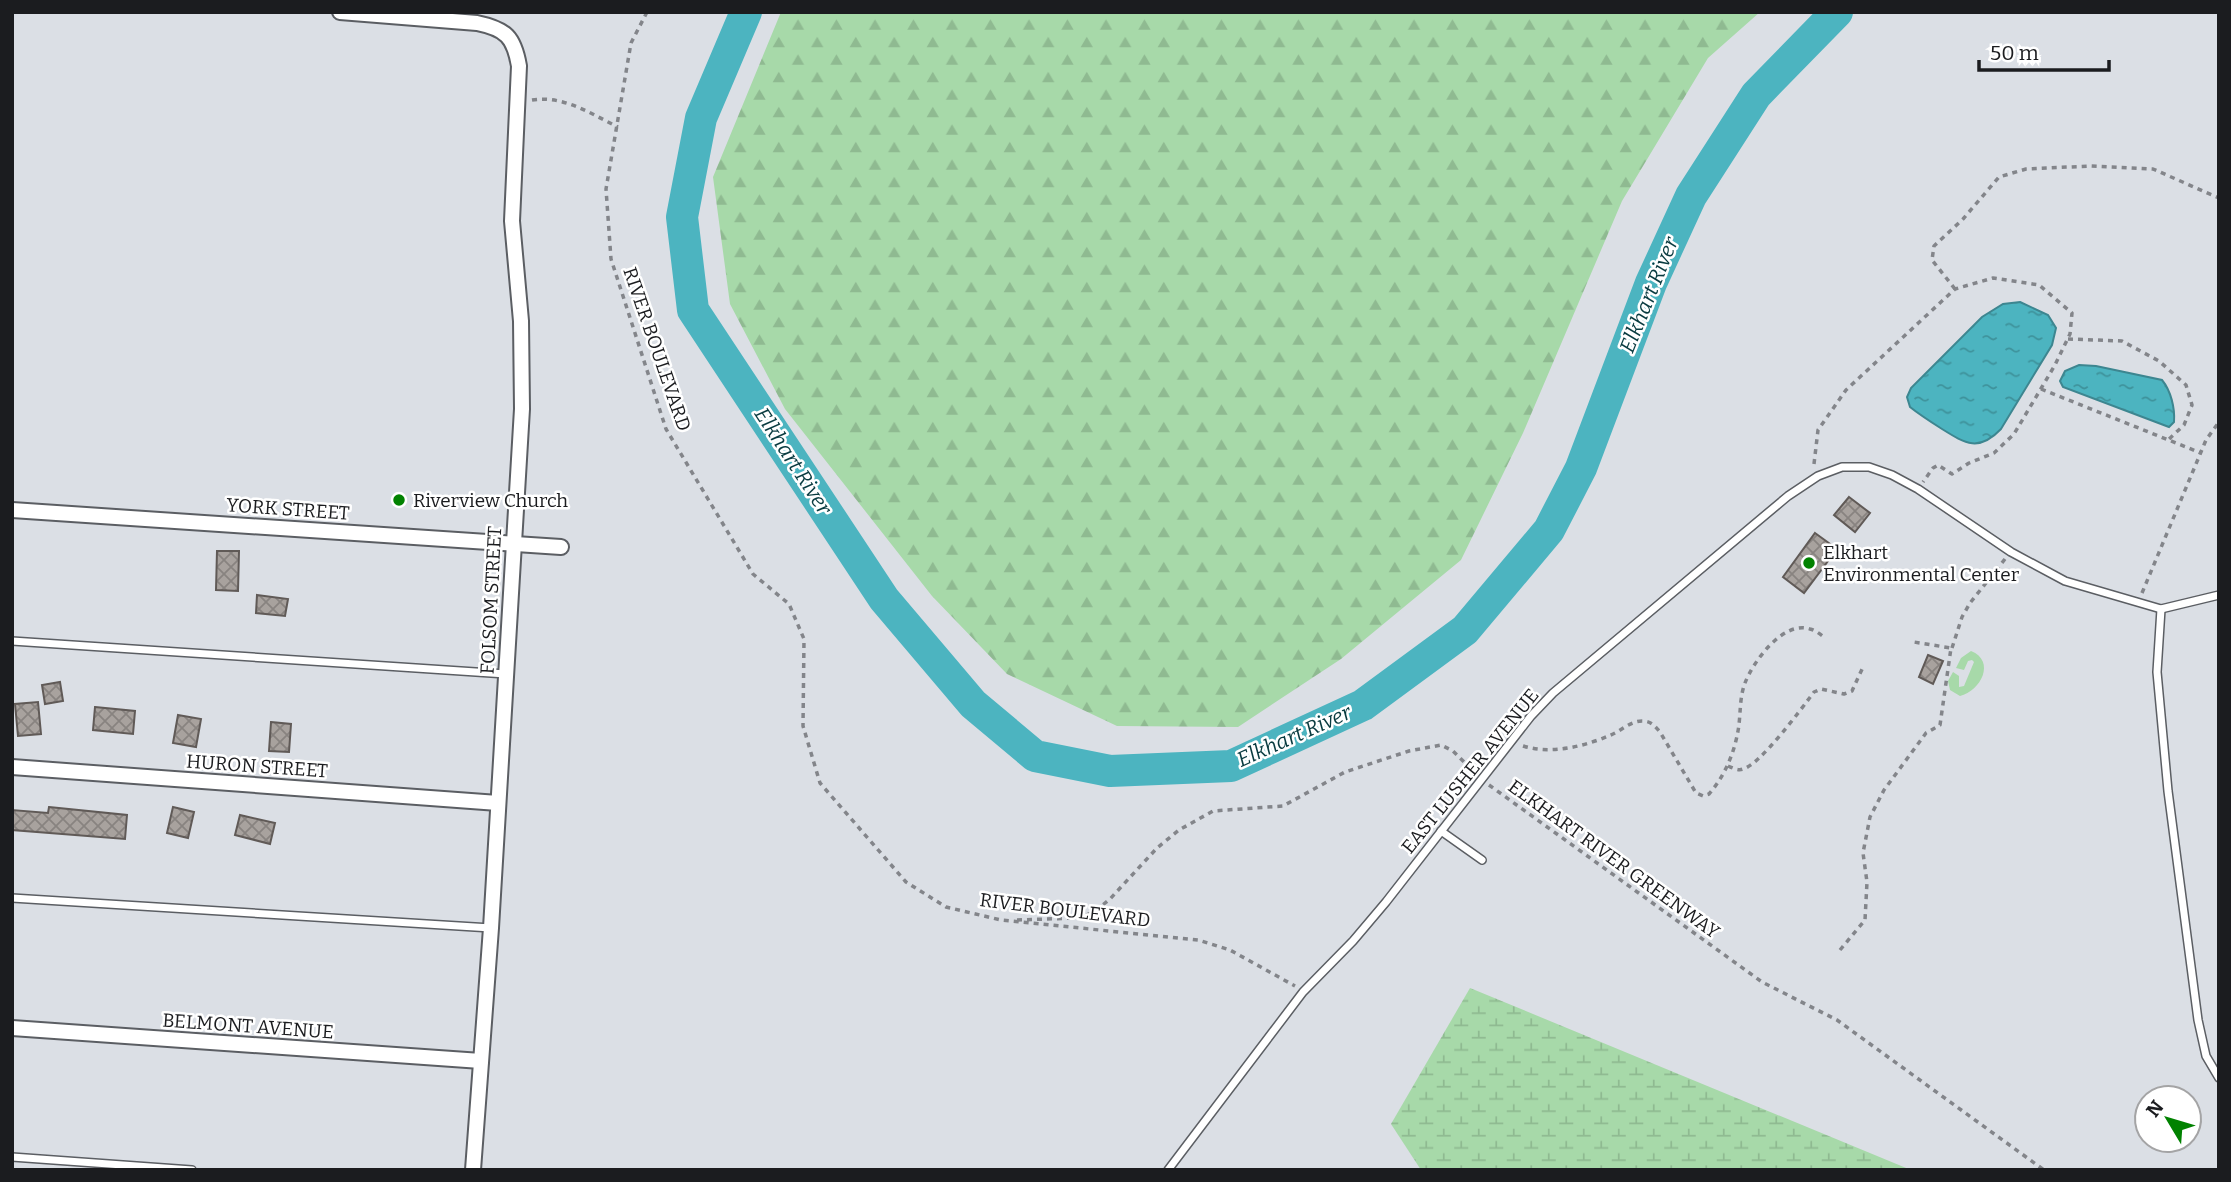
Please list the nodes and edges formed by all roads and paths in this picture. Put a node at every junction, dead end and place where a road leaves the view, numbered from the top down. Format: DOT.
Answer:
graph roads {
  1 [pos="340,12"];
  2 [pos="647,12"];
  3 [pos="517,103"];
  4 [pos="618,128"];
  5 [pos="2219,198"];
  6 [pos="1955,289"];
  7 [pos="2068,339"];
  8 [pos="2041,388"];
  9 [pos="2219,422"];
  10 [pos="2168,440"];
  11 [pos="2201,453"];
  12 [pos="1818,476"];
  13 [pos="1918,489"];
  14 [pos="12,510"];
  15 [pos="513,543"];
  16 [pos="561,547"];
  17 [pos="2008,550"];
  18 [pos="2219,595"];
  19 [pos="2139,601"];
  20 [pos="2161,609"];
  21 [pos="1824,637"];
  22 [pos="12,640"];
  23 [pos="1914,642"];
  24 [pos="1951,648"];
  25 [pos="1863,667"];
  26 [pos="506,674"];
  27 [pos="1512,740"];
  28 [pos="1728,766"];
  29 [pos="12,768"];
  30 [pos="1481,778"];
  31 [pos="498,803"];
  32 [pos="1441,831"];
  33 [pos="1482,860"];
  34 [pos="12,898"];
  35 [pos="1001,920"];
  36 [pos="491,928"];
  37 [pos="1840,950"];
  38 [pos="1303,992"];
  39 [pos="12,1028"];
  40 [pos="481,1061"];
  41 [pos="2219,1078"];
  42 [pos="12,1157"];
  43 [pos="192,1170"];
  44 [pos="473,1170"];
  45 [pos="1168,1170"];
  46 [pos="2044,1170"];
  1 -- 3 [label="street, FOLSOM STREET"];
  2 -- 4 [label="path"];
  3 -- 4 [label="path"];
  3 -- 15 [label="street, FOLSOM STREET"];
  4 -- 35 [label="path, RIVER BOULEVARD"];
  5 -- 6 [label="path"];
  6 -- 7 [label="path"];
  6 -- 12 [label="path"];
  7 -- 8 [label="path"];
  7 -- 10 [label="path"];
  8 -- 10 [label="path"];
  8 -- 13 [label="path"];
  9 -- 11 [label="path"];
  10 -- 11 [label="path"];
  11 -- 19 [label="path"];
  12 -- 13 [label="lane, EAST LUSHER AVENUE"];
  12 -- 27 [label="lane, EAST LUSHER AVENUE"];
  13 -- 17 [label="lane, EAST LUSHER AVENUE"];
  14 -- 15 [label="street, YORK STREET"];
  15 -- 16 [label="street, YORK STREET"];
  15 -- 26 [label="street, FOLSOM STREET"];
  17 -- 19 [label="lane, EAST LUSHER AVENUE"];
  17 -- 24 [label="path"];
  18 -- 20 [label="lane"];
  19 -- 20 [label="lane, EAST LUSHER AVENUE"];
  20 -- 41 [label="lane"];
  21 -- 28 [label="path"];
  22 -- 26 [label="lane"];
  23 -- 24 [label="path"];
  24 -- 37 [label="path"];
  25 -- 28 [label="path"];
  26 -- 31 [label="street, FOLSOM STREET"];
  27 -- 28 [label="path"];
  27 -- 30 [label="lane, EAST LUSHER AVENUE"];
  29 -- 31 [label="street, HURON STREET"];
  30 -- 32 [label="lane, EAST LUSHER AVENUE"];
  30 -- 35 [label="path, ELKHART RIVER GREENWAY"];
  30 -- 46 [label="path, ELKHART RIVER GREENWAY"];
  31 -- 36 [label="street, FOLSOM STREET"];
  32 -- 33 [label="lane"];
  32 -- 38 [label="lane, EAST LUSHER AVENUE"];
  34 -- 36 [label="lane"];
  35 -- 38 [label="path, RIVER BOULEVARD"];
  36 -- 40 [label="street, FOLSOM STREET"];
  38 -- 45 [label="lane, EAST LUSHER AVENUE"];
  39 -- 40 [label="street, BELMONT AVENUE"];
  40 -- 44 [label="street, FOLSOM STREET"];
  42 -- 43 [label="lane"];
}
